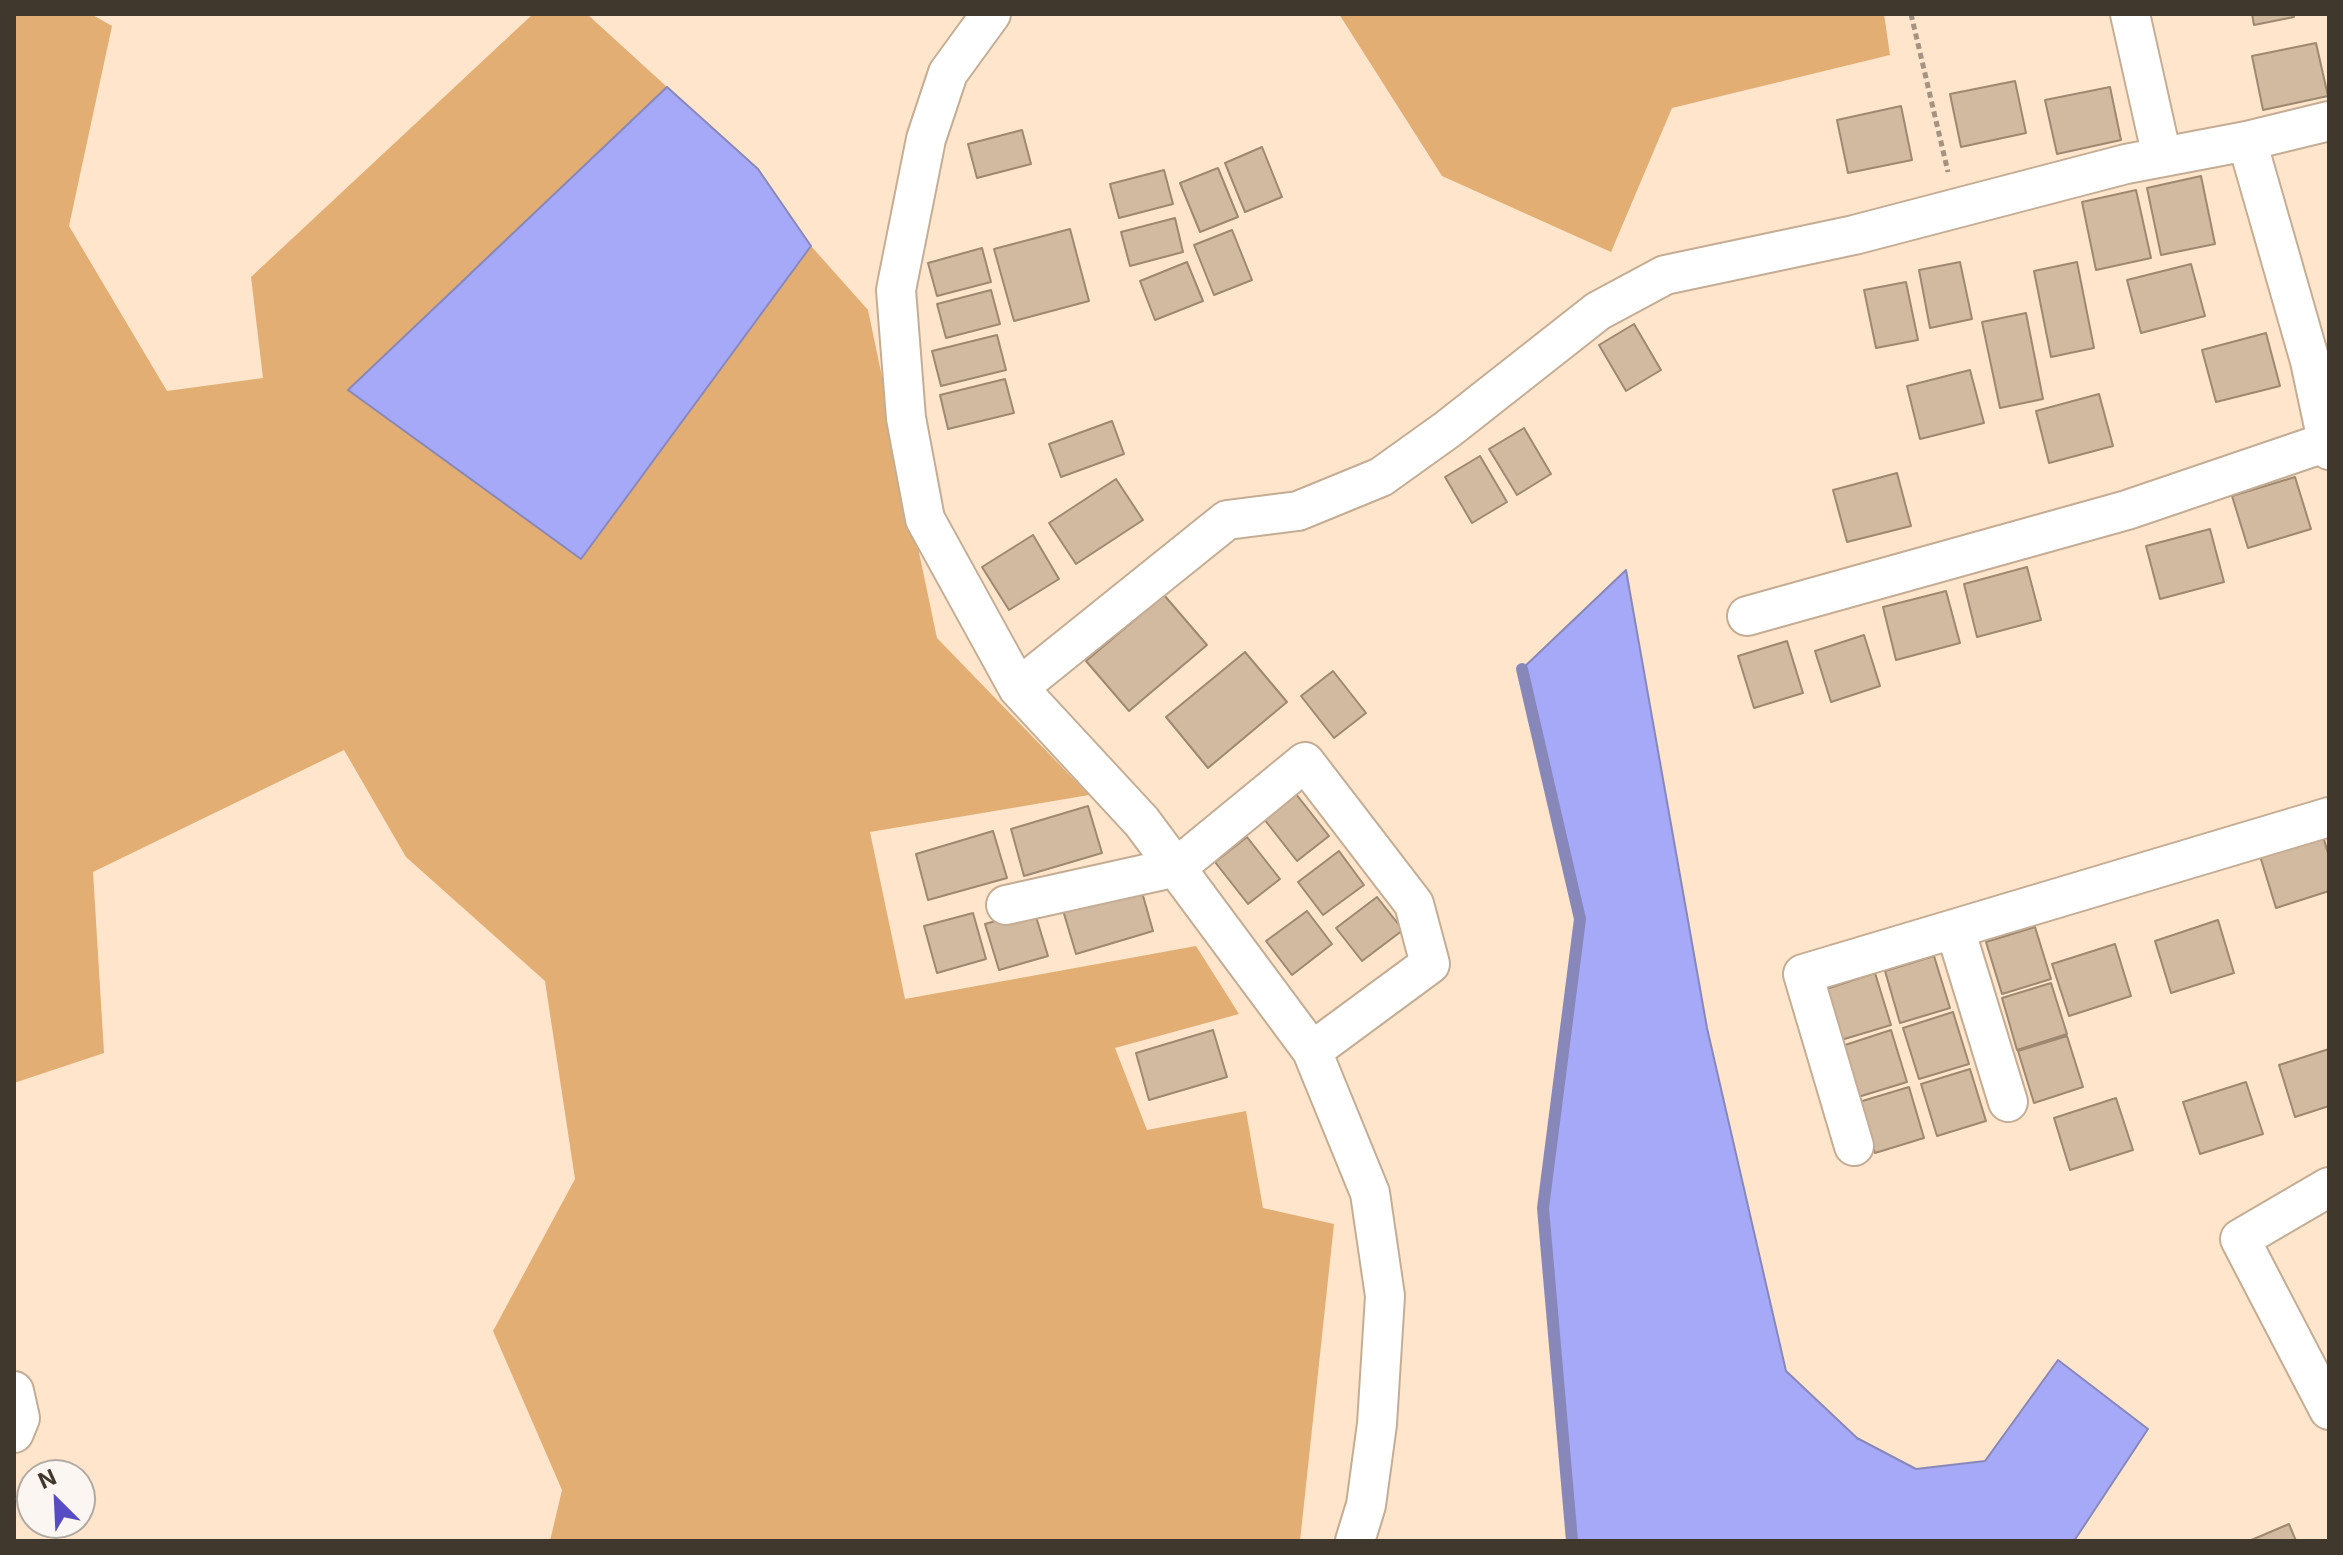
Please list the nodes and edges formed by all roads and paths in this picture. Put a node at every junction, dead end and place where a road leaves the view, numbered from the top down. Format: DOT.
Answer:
graph roads {
  1 [pos="991,14"];
  2 [pos="1911,14"];
  3 [pos="2130,14"];
  4 [pos="2329,121"];
  5 [pos="2247,141"];
  6 [pos="2162,157"];
  7 [pos="1957,208"];
  8 [pos="2320,359"];
  9 [pos="2328,446"];
  10 [pos="1747,616"];
  11 [pos="1018,688"];
  12 [pos="2329,817"];
  13 [pos="1177,867"];
  14 [pos="1006,905"];
  15 [pos="1955,929"];
  16 [pos="1312,1051"];
  17 [pos="2008,1102"];
  18 [pos="1854,1146"];
  19 [pos="2329,1187"];
  20 [pos="14,1391"];
  21 [pos="2329,1410"];
  22 [pos="14,1433"];
  23 [pos="1355,1541"];
  1 -- 11 [label="street"];
  2 -- 7 [label="path"];
  3 -- 6 [label="street"];
  4 -- 5 [label="street"];
  5 -- 6 [label="street"];
  5 -- 8 [label="street"];
  6 -- 7 [label="street"];
  7 -- 11 [label="street"];
  8 -- 9 [label="street"];
  9 -- 10 [label="street"];
  11 -- 13 [label="street"];
  12 -- 15 [label="street"];
  13 -- 14 [label="street"];
  13 -- 16 [label="street"];
  13 -- 16 [label="street"];
  15 -- 17 [label="street"];
  15 -- 18 [label="street"];
  16 -- 23 [label="street"];
  19 -- 21 [label="street"];
  20 -- 22 [label="street"];
}
